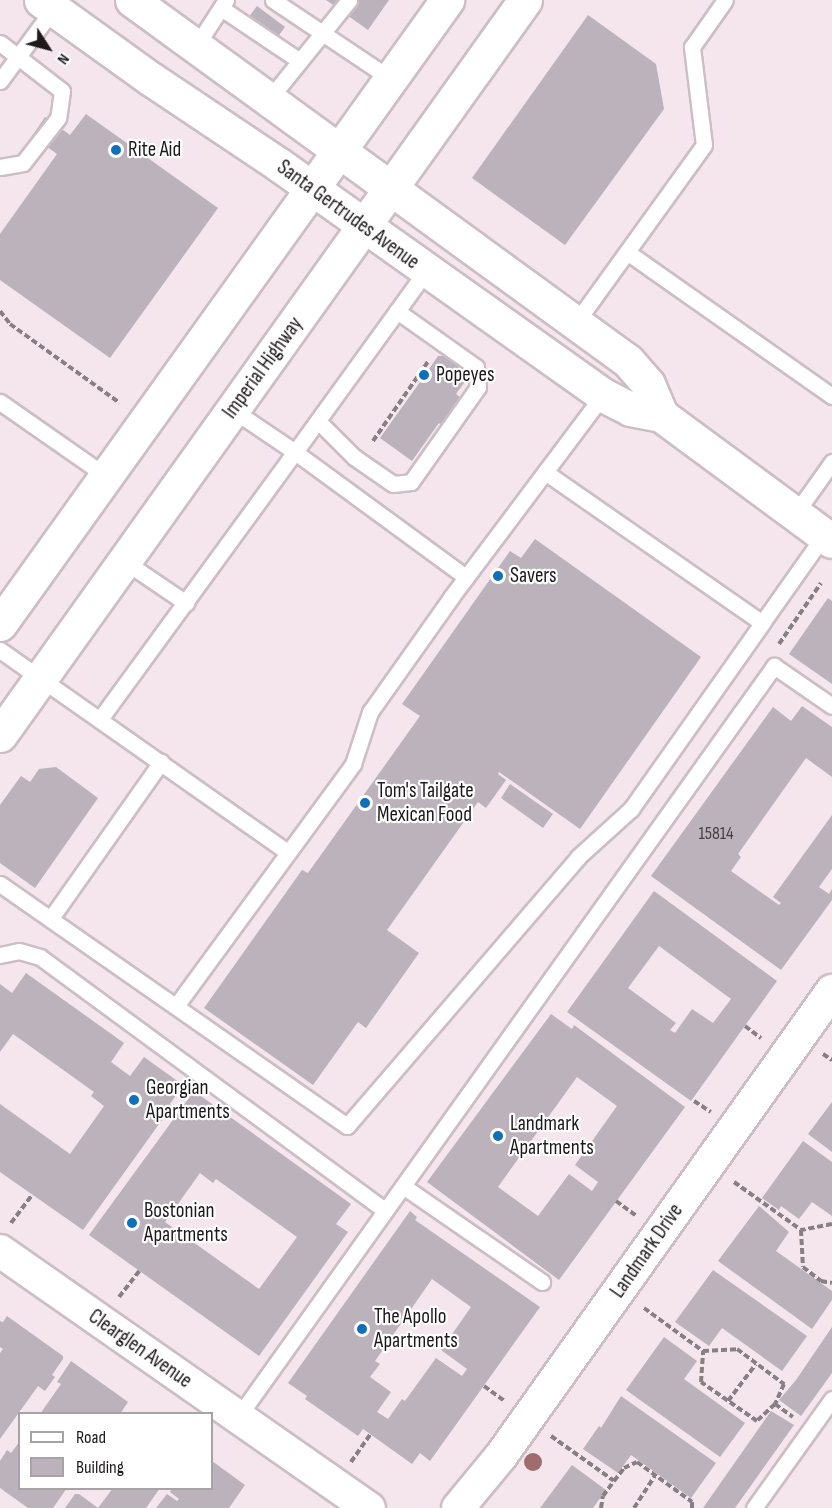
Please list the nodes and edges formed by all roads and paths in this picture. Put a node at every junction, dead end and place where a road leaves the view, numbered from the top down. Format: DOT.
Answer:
graph roads {
  1 [pos="132,0"];
  2 [pos="350,0"];
  3 [pos="447,0"];
  4 [pos="525,0"];
  5 [pos="725,0"];
  6 [pos="282,2"];
  7 [pos="47,4"];
  8 [pos="224,4"];
  9 [pos="324,34"];
  10 [pos="0,44"];
  11 [pos="196,46"];
  12 [pos="17,57"];
  13 [pos="300,61"];
  14 [pos="391,79"];
  15 [pos="0,81"];
  16 [pos="270,98"];
  17 [pos="339,151"];
  18 [pos="0,167"];
  19 [pos="312,188"];
  20 [pos="391,188"];
  21 [pos="364,226"];
  22 [pos="627,252"];
  23 [pos="426,271"];
  24 [pos="0,311"];
  25 [pos="397,311"];
  26 [pos="577,321"];
  27 [pos="435,352"];
  28 [pos="603,395"];
  29 [pos="832,396"];
  30 [pos="0,402"];
  31 [pos="123,405"];
  32 [pos="233,410"];
  33 [pos="661,415"];
  34 [pos="318,421"];
  35 [pos="373,441"];
  36 [pos="295,452"];
  37 [pos="832,462"];
  38 [pos="545,472"];
  39 [pos="106,476"];
  40 [pos="795,514"];
  41 [pos="828,538"];
  42 [pos="124,561"];
  43 [pos="466,577"];
  44 [pos="821,583"];
  45 [pos="186,603"];
  46 [pos="762,623"];
  47 [pos="0,624"];
  48 [pos="0,650"];
  49 [pos="774,666"];
  50 [pos="41,678"];
  51 [pos="832,705"];
  52 [pos="100,719"];
  53 [pos="0,735"];
  54 [pos="160,762"];
  55 [pos="287,852"];
  56 [pos="0,884"];
  57 [pos="51,918"];
  58 [pos="0,956"];
  59 [pos="832,991"];
  60 [pos="176,1006"];
  61 [pos="709,1164"];
  62 [pos="403,1186"];
  63 [pos="32,1195"];
  64 [pos="385,1210"];
  65 [pos="832,1224"];
  66 [pos="801,1230"];
  67 [pos="3,1240"];
  68 [pos="542,1282"];
  69 [pos="832,1283"];
  70 [pos="618,1291"];
  71 [pos="703,1351"];
  72 [pos="756,1364"];
  73 [pos="832,1399"];
  74 [pos="728,1401"];
  75 [pos="238,1417"];
  76 [pos="527,1419"];
  77 [pos="656,1476"];
  78 [pos="614,1481"];
  79 [pos="369,1508"];
  80 [pos="458,1508"];
  81 [pos="601,1508"];
  82 [pos="634,1508"];
  83 [pos="692,1508"];
  84 [pos="754,1508"];
  1 -- 11 [label="main road"];
  2 -- 9 [label="lane"];
  3 -- 14 [label="main road"];
  4 -- 20 [label="main road, Imperial Highway"];
  5 -- 22 [label="lane"];
  6 -- 9 [label="lane"];
  7 -- 12 [label="lane"];
  7 -- 19 [label="main road, Santa Gertrudes Avenue"];
  8 -- 11 [label="lane"];
  8 -- 13 [label="lane"];
  9 -- 13 [label="lane"];
  9 -- 14 [label="lane"];
  10 -- 12 [label="lane"];
  11 -- 16 [label="main road"];
  12 -- 15 [label="lane"];
  12 -- 18 [label="lane"];
  13 -- 16 [label="lane"];
  14 -- 17 [label="main road"];
  16 -- 17 [label="main road"];
  17 -- 19 [label="main road"];
  17 -- 20 [label="main road"];
  19 -- 21 [label="main road, Santa Gertrudes Avenue"];
  19 -- 39 [label="main road"];
  20 -- 21 [label="main road, Imperial Highway"];
  20 -- 26 [label="main road"];
  21 -- 23 [label="main road, Santa Gertrudes Avenue"];
  21 -- 32 [label="main road, Imperial Highway"];
  22 -- 26 [label="lane"];
  22 -- 29 [label="lane"];
  23 -- 25 [label="lane"];
  23 -- 28 [label="main road, Santa Gertrudes Avenue"];
  24 -- 31 [label="path"];
  25 -- 34 [label="lane"];
  25 -- 34 [label="lane"];
  26 -- 33 [label="main road"];
  27 -- 35 [label="path"];
  28 -- 33 [label="main road, Santa Gertrudes Avenue"];
  28 -- 38 [label="lane"];
  30 -- 39 [label="lane"];
  32 -- 36 [label="lane"];
  32 -- 42 [label="main road, Imperial Highway"];
  33 -- 40 [label="main road, Santa Gertrudes Avenue"];
  34 -- 36 [label="lane"];
  36 -- 43 [label="lane"];
  36 -- 45 [label="lane"];
  37 -- 40 [label="lane"];
  38 -- 43 [label="lane"];
  38 -- 46 [label="lane"];
  39 -- 47 [label="main road"];
  40 -- 41 [label="main road, Santa Gertrudes Avenue"];
  41 -- 46 [label="lane"];
  42 -- 45 [label="lane"];
  42 -- 50 [label="main road, Imperial Highway"];
  43 -- 55 [label="lane"];
  44 -- 49 [label="path"];
  45 -- 52 [label="lane"];
  46 -- 60 [label="lane"];
  48 -- 50 [label="lane"];
  49 -- 51 [label="lane"];
  49 -- 62 [label="lane"];
  50 -- 52 [label="lane"];
  50 -- 53 [label="main road, Imperial Highway"];
  52 -- 54 [label="lane"];
  54 -- 55 [label="lane"];
  54 -- 57 [label="lane"];
  55 -- 60 [label="lane"];
  56 -- 57 [label="lane"];
  57 -- 60 [label="lane"];
  58 -- 64 [label="lane"];
  59 -- 61 [label="street, Landmark Drive"];
  61 -- 66 [label="path"];
  61 -- 70 [label="street, Landmark Drive"];
  62 -- 64 [label="lane"];
  62 -- 68 [label="lane"];
  63 -- 67 [label="path"];
  64 -- 75 [label="lane"];
  65 -- 66 [label="path"];
  66 -- 69 [label="path"];
  67 -- 75 [label="street, Clearglen Avenue"];
  70 -- 71 [label="path"];
  70 -- 76 [label="street, Landmark Drive"];
  71 -- 72 [label="path"];
  71 -- 74 [label="path"];
  72 -- 74 [label="path"];
  72 -- 74 [label="path"];
  73 -- 84 [label="lane"];
  75 -- 79 [label="street, Clearglen Avenue"];
  76 -- 78 [label="path"];
  76 -- 80 [label="street, Landmark Drive"];
  77 -- 78 [label="path"];
  77 -- 82 [label="path"];
  77 -- 83 [label="path"];
  78 -- 81 [label="path"];
}
